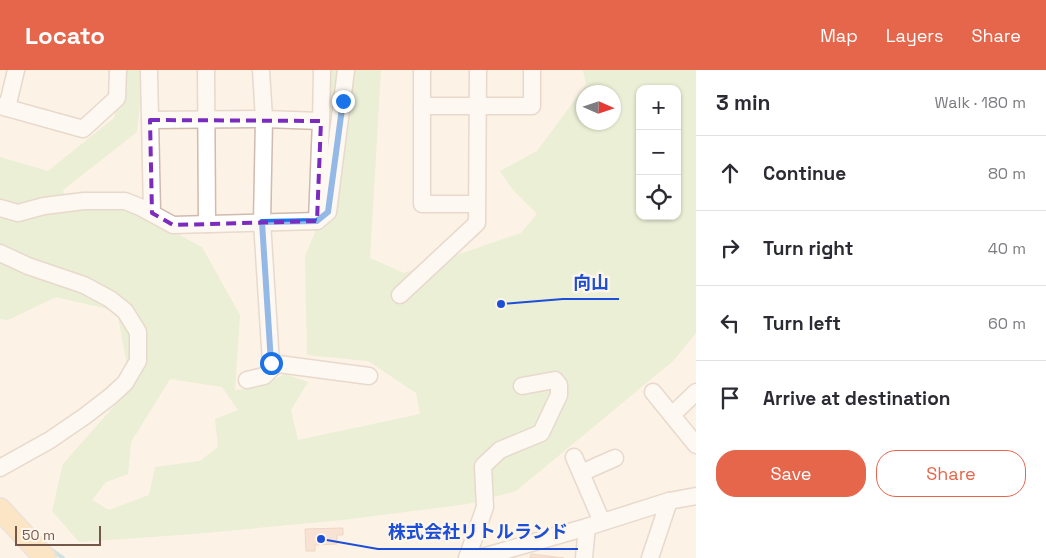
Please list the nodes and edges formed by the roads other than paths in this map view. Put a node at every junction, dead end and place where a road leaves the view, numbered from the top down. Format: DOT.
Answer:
graph roads {
  1 [pos="16,70"];
  2 [pos="118,70"];
  3 [pos="149,70"];
  4 [pos="206,70"];
  5 [pos="261,70"];
  6 [pos="322,70"];
  7 [pos="346,70"];
  8 [pos="422,70"];
  9 [pos="478,70"];
  10 [pos="532,70"];
  11 [pos="422,106"];
  12 [pos="477,106"];
  13 [pos="3,107"];
  14 [pos="206,119"];
  15 [pos="264,119"];
  16 [pos="150,120"];
  17 [pos="322,120"];
  18 [pos="477,204"];
  19 [pos="0,208"];
  20 [pos="152,213"];
  21 [pos="317,221"];
  22 [pos="262,222"];
  23 [pos="207,224"];
  24 [pos="0,253"];
  25 [pos="400,295"];
  26 [pos="276,364"];
  27 [pos="369,376"];
  28 [pos="247,380"];
  29 [pos="522,386"];
  30 [pos="653,392"];
  31 [pos="696,392"];
  32 [pos="672,415"];
  33 [pos="696,445"];
  34 [pos="574,457"];
  35 [pos="615,458"];
  36 [pos="0,468"];
  37 [pos="581,473"];
  38 [pos="696,496"];
  39 [pos="669,501"];
  40 [pos="0,509"];
  41 [pos="594,524"];
  42 [pos="45,558"];
  43 [pos="467,558"];
  44 [pos="479,558"];
  45 [pos="584,558"];
  46 [pos="650,558"];
  1 -- 13 [label="street"];
  2 -- 13 [label="street"];
  3 -- 16 [label="street"];
  4 -- 14 [label="street"];
  5 -- 15 [label="street"];
  6 -- 17 [label="street"];
  7 -- 21 [label="street"];
  8 -- 11 [label="street"];
  9 -- 12 [label="street"];
  10 -- 12 [label="street"];
  11 -- 12 [label="street"];
  11 -- 18 [label="street"];
  12 -- 18 [label="street"];
  14 -- 15 [label="street"];
  14 -- 16 [label="street"];
  14 -- 23 [label="street"];
  15 -- 17 [label="street"];
  15 -- 22 [label="street"];
  16 -- 20 [label="street"];
  17 -- 21 [label="street"];
  18 -- 25 [label="street"];
  19 -- 20 [label="street"];
  20 -- 23 [label="street"];
  21 -- 22 [label="street"];
  22 -- 23 [label="street"];
  22 -- 26 [label="street"];
  24 -- 36 [label="street"];
  26 -- 27 [label="street"];
  26 -- 28 [label="street"];
  29 -- 43 [label="street"];
  30 -- 32 [label="street"];
  31 -- 32 [label="street"];
  32 -- 33 [label="street"];
  34 -- 37 [label="street"];
  35 -- 37 [label="street"];
  37 -- 41 [label="street"];
  38 -- 39 [label="street"];
  39 -- 41 [label="street"];
  39 -- 46 [label="street"];
  40 -- 42 [label="main road"];
  41 -- 44 [label="street"];
  41 -- 45 [label="street"];
}
